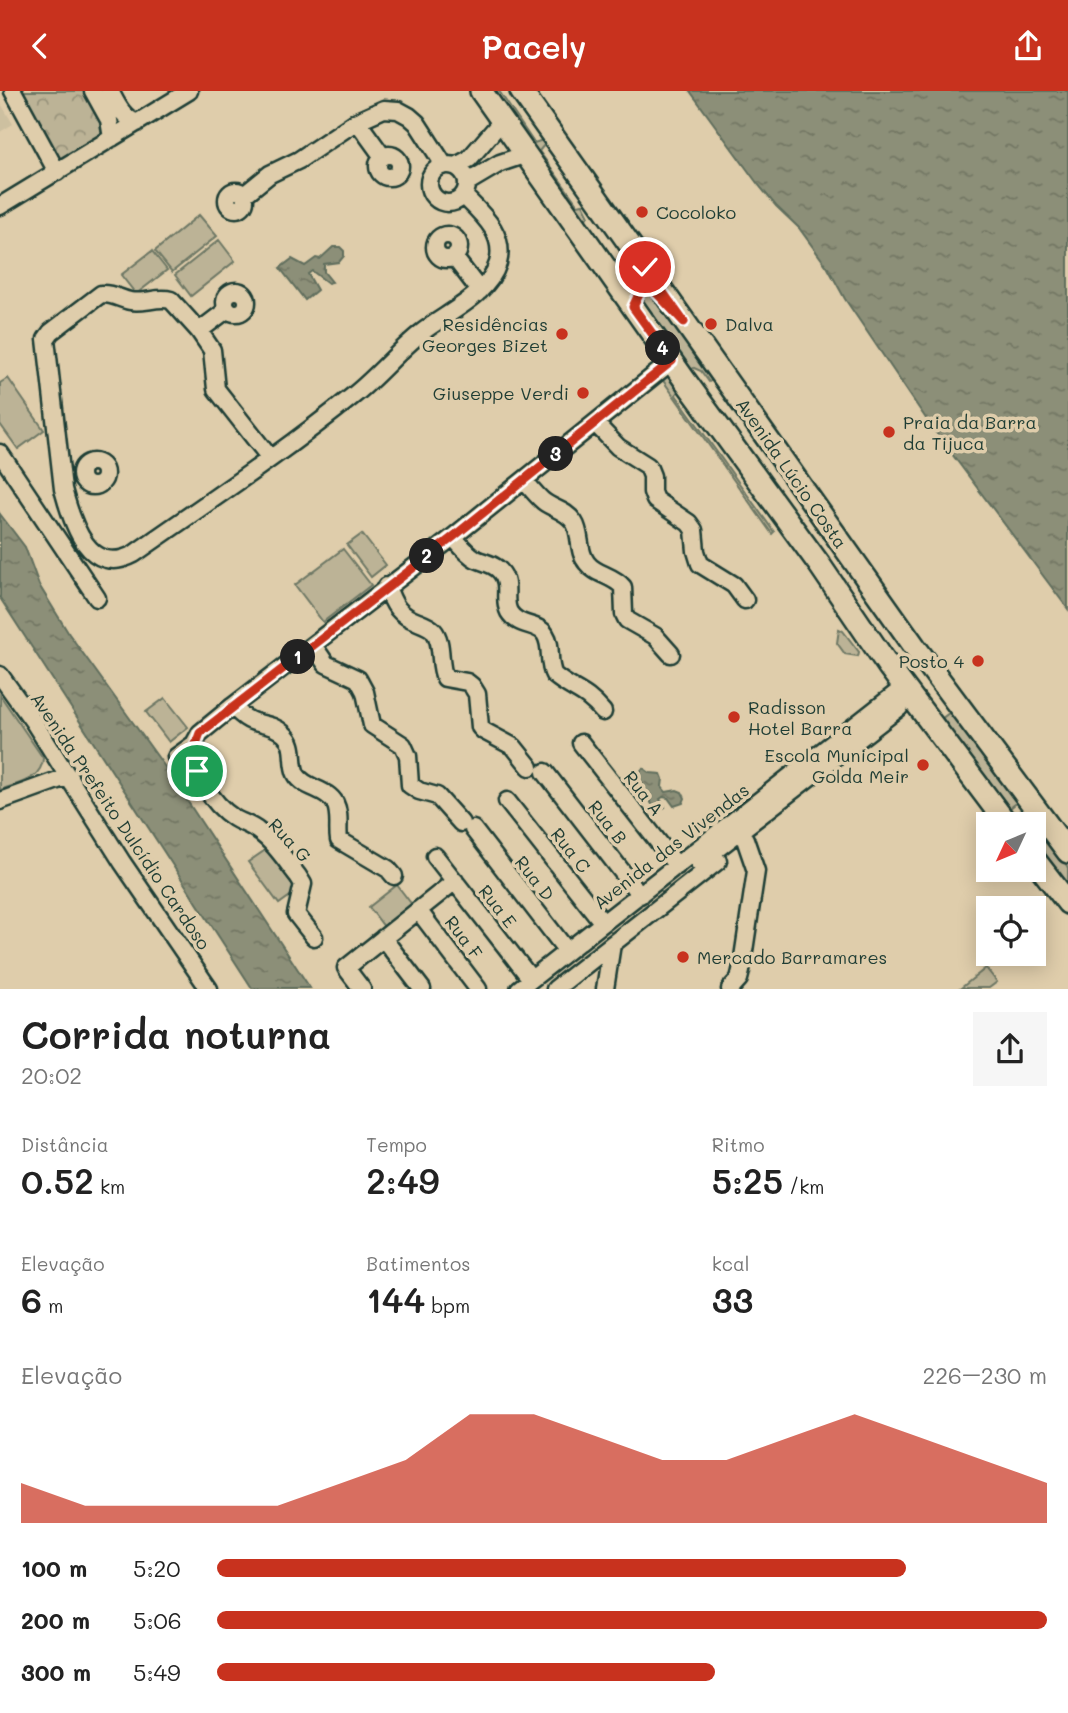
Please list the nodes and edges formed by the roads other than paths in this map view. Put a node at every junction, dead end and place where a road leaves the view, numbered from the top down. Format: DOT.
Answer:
graph roads {
  1 [pos="13,91"];
  2 [pos="93,91"];
  3 [pos="110,91"];
  4 [pos="189,91"];
  5 [pos="481,91"];
  6 [pos="521,91"];
  7 [pos="115,116"];
  8 [pos="357,121"];
  9 [pos="501,122"];
  10 [pos="138,123"];
  11 [pos="112,138"];
  12 [pos="524,155"];
  13 [pos="383,157"];
  14 [pos="450,165"];
  15 [pos="57,171"];
  16 [pos="466,189"];
  17 [pos="244,195"];
  18 [pos="0,207"];
  19 [pos="454,257"];
  20 [pos="480,291"];
  21 [pos="633,307"];
  22 [pos="228,309"];
  23 [pos="684,322"];
  24 [pos="200,331"];
  25 [pos="672,361"];
  26 [pos="595,423"];
  27 [pos="0,453"];
  28 [pos="271,458"];
  29 [pos="524,480"];
  30 [pos="73,490"];
  31 [pos="42,514"];
  32 [pos="453,537"];
  33 [pos="387,586"];
  34 [pos="97,598"];
  35 [pos="745,600"];
  36 [pos="313,645"];
  37 [pos="671,654"];
  38 [pos="0,675"];
  39 [pos="906,690"];
  40 [pos="233,706"];
  41 [pos="603,712"];
  42 [pos="925,716"];
  43 [pos="581,743"];
  44 [pos="194,744"];
  45 [pos="176,757"];
  46 [pos="69,776"];
  47 [pos="0,801"];
  48 [pos="508,801"];
  49 [pos="998,812"];
  50 [pos="745,839"];
  51 [pos="724,849"];
  52 [pos="1068,852"];
  53 [pos="435,856"];
  54 [pos="677,866"];
  55 [pos="1046,874"];
  56 [pos="394,876"];
  57 [pos="455,881"];
  58 [pos="640,895"];
  59 [pos="1065,898"];
  60 [pos="418,910"];
  61 [pos="603,923"];
  62 [pos="314,937"];
  63 [pos="383,938"];
  64 [pos="612,944"];
  65 [pos="567,951"];
  66 [pos="541,985"];
  67 [pos="209,989"];
  68 [pos="362,989"];
  69 [pos="422,989"];
  70 [pos="478,989"];
  71 [pos="605,989"];
  72 [pos="730,989"];
  1 -- 15 [label="street"];
  2 -- 7 [label="street"];
  3 -- 7 [label="street"];
  4 -- 10 [label="street"];
  5 -- 9 [label="main road, Avenida Lúcio Costa"];
  6 -- 23 [label="main road, Avenida Lúcio Costa"];
  7 -- 10 [label="street"];
  7 -- 11 [label="street"];
  8 -- 13 [label="street"];
  8 -- 14 [label="street"];
  8 -- 17 [label="street"];
  9 -- 12 [label="main road, Avenida Lúcio Costa"];
  9 -- 14 [label="street"];
  10 -- 11 [label="street"];
  11 -- 15 [label="street"];
  12 -- 16 [label="street"];
  12 -- 21 [label="main road, Avenida Lúcio Costa"];
  14 -- 16 [label="street"];
  14 -- 16 [label="street"];
  15 -- 18 [label="street"];
  16 -- 20 [label="street"];
  19 -- 20 [label="street"];
  20 -- 28 [label="street"];
  21 -- 23 [label="main road"];
  21 -- 25 [label="main road, Avenida Lúcio Costa"];
  22 -- 24 [label="street"];
  23 -- 52 [label="main road, Avenida Lúcio Costa"];
  24 -- 28 [label="street"];
  24 -- 30 [label="street"];
  25 -- 26 [label="street"];
  25 -- 39 [label="main road, Avenida Lúcio Costa"];
  26 -- 29 [label="street"];
  26 -- 35 [label="street"];
  27 -- 31 [label="street"];
  28 -- 30 [label="street"];
  29 -- 32 [label="street"];
  29 -- 37 [label="street"];
  30 -- 31 [label="street"];
  31 -- 34 [label="street"];
  32 -- 33 [label="street"];
  32 -- 41 [label="street"];
  33 -- 36 [label="street"];
  33 -- 58 [label="street, Rua B"];
  36 -- 40 [label="street"];
  36 -- 65 [label="street, Rua D"];
  38 -- 46 [label="street, Avenida Prefeito Dulcídio Cardoso"];
  39 -- 42 [label="main road, Avenida Lúcio Costa"];
  39 -- 51 [label="street"];
  39 -- 54 [label="street, Avenida das Vivendas"];
  40 -- 44 [label="street"];
  40 -- 56 [label="street"];
  42 -- 49 [label="main road, Avenida Lúcio Costa"];
  42 -- 50 [label="street"];
  43 -- 54 [label="street, Rua A"];
  44 -- 45 [label="street"];
  44 -- 62 [label="street, Rua G"];
  46 -- 47 [label="street"];
  46 -- 67 [label="street, Avenida Prefeito Dulcídio Cardoso"];
  48 -- 61 [label="street, Rua C"];
  50 -- 51 [label="street"];
  50 -- 72 [label="street"];
  51 -- 64 [label="street"];
  51 -- 66 [label="street"];
  53 -- 57 [label="street, Rua E"];
  54 -- 58 [label="street, Avenida das Vivendas"];
  55 -- 59 [label="main road"];
  57 -- 60 [label="street"];
  57 -- 66 [label="street, Rua E"];
  58 -- 61 [label="street, Avenida das Vivendas"];
  60 -- 63 [label="street"];
  60 -- 70 [label="street, Rua F"];
  61 -- 65 [label="street, Avenida das Vivendas"];
  63 -- 68 [label="street"];
  63 -- 69 [label="street"];
  64 -- 66 [label="street"];
  64 -- 71 [label="street"];
  65 -- 66 [label="street, Avenida das Vivendas"];
}
